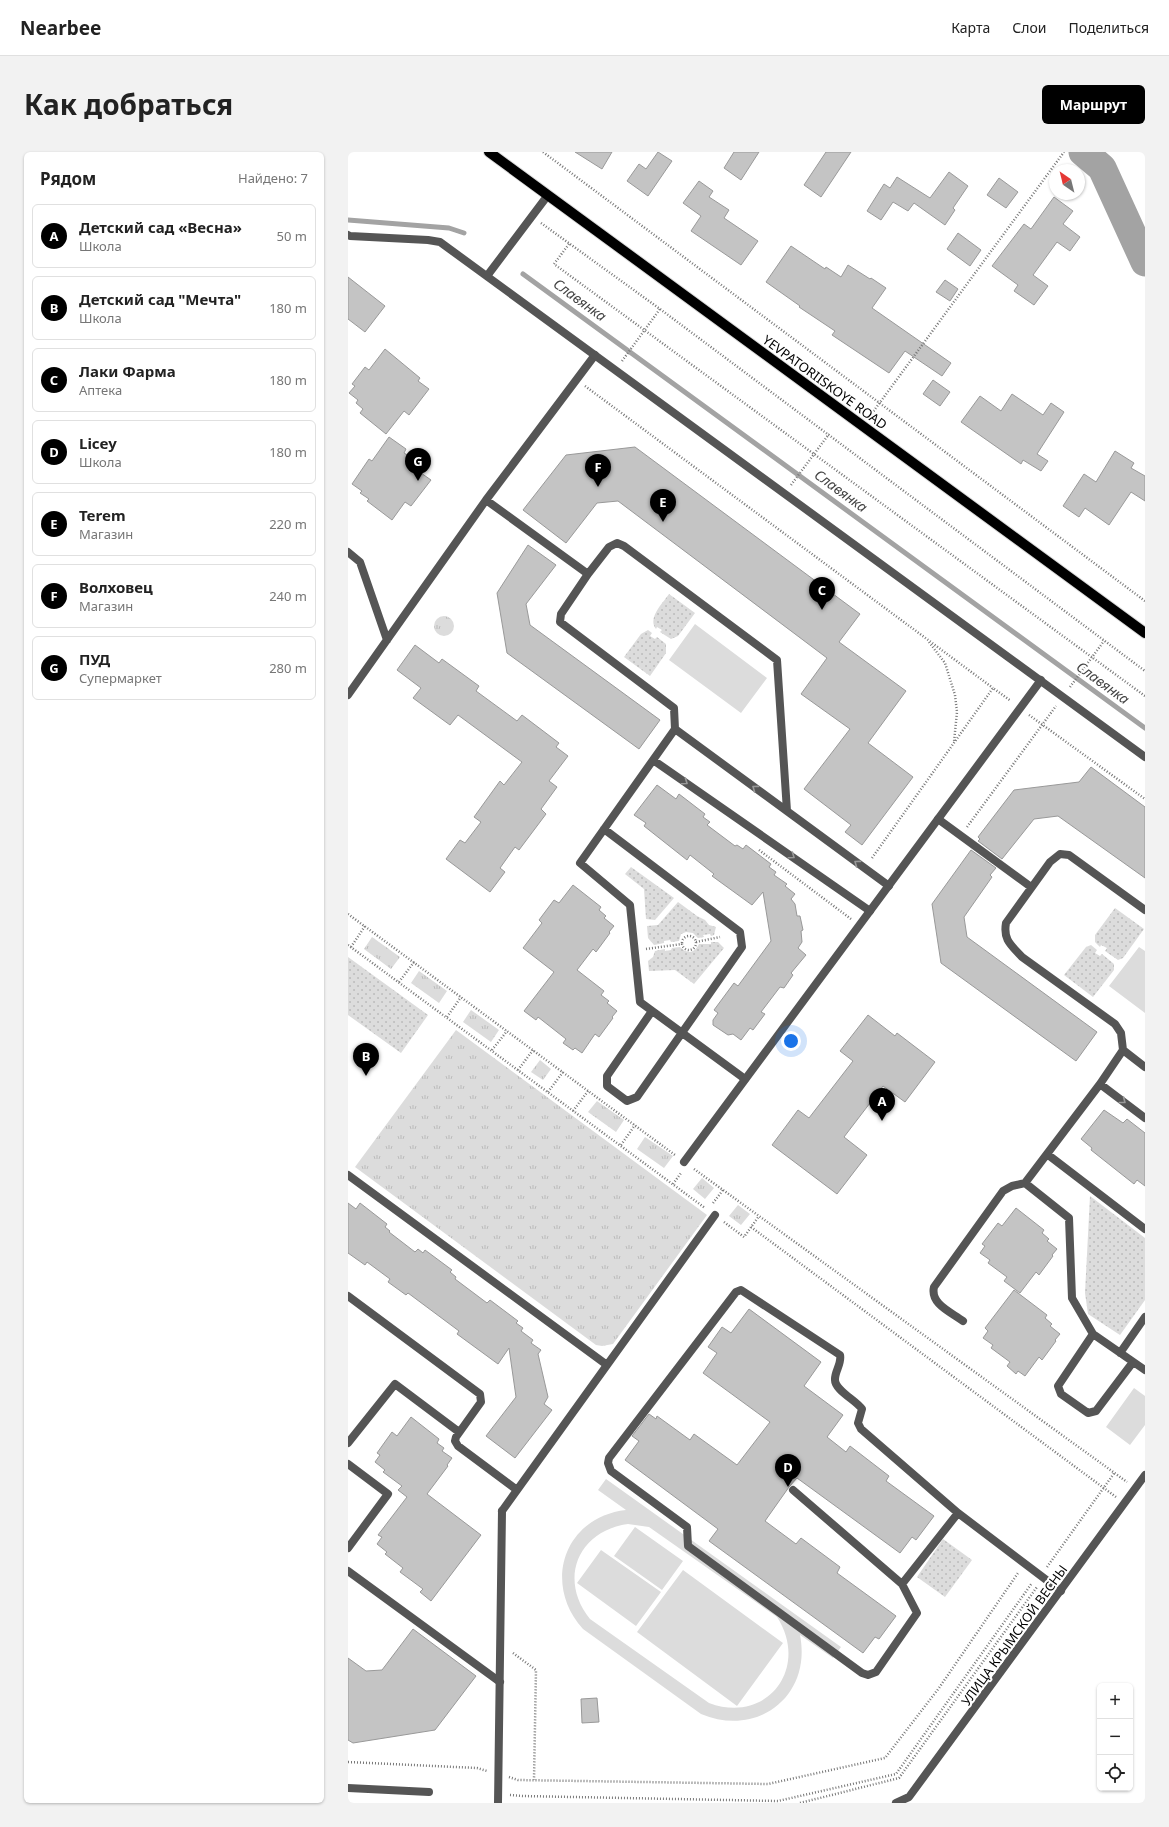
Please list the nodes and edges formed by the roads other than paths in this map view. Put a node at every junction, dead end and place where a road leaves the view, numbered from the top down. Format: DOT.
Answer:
graph roads {
  1 [pos="489,152"];
  2 [pos="548,195"];
  3 [pos="348,235"];
  4 [pos="487,276"];
  5 [pos="595,355"];
  6 [pos="486,500"];
  7 [pos="348,552"];
  8 [pos="588,574"];
  9 [pos="1145,633"];
  10 [pos="387,640"];
  11 [pos="1041,680"];
  12 [pos="348,695"];
  13 [pos="675,729"];
  14 [pos="1145,757"];
  15 [pos="653,760"];
  16 [pos="787,812"];
  17 [pos="938,819"];
  18 [pos="604,829"];
  19 [pos="889,886"];
  20 [pos="1031,887"];
  21 [pos="1145,910"];
  22 [pos="870,911"];
  23 [pos="652,1011"];
  24 [pos="682,1033"];
  25 [pos="1123,1050"];
  26 [pos="1145,1068"];
  27 [pos="745,1079"];
  28 [pos="1100,1084"];
  29 [pos="1145,1118"];
  30 [pos="1047,1154"];
  31 [pos="684,1162"];
  32 [pos="348,1175"];
  33 [pos="1025,1183"];
  34 [pos="715,1215"];
  35 [pos="1145,1228"];
  36 [pos="348,1296"];
  37 [pos="1145,1317"];
  38 [pos="963,1321"];
  39 [pos="1093,1334"];
  40 [pos="1120,1352"];
  41 [pos="1133,1362"];
  42 [pos="607,1365"];
  43 [pos="1145,1370"];
  44 [pos="459,1432"];
  45 [pos="348,1443"];
  46 [pos="348,1464"];
  47 [pos="1145,1475"];
  48 [pos="517,1490"];
  49 [pos="793,1490"];
  50 [pos="958,1513"];
  51 [pos="348,1548"];
  52 [pos="348,1571"];
  53 [pos="902,1584"];
  54 [pos="1061,1591"];
  55 [pos="500,1682"];
  56 [pos="348,1788"];
  57 [pos="429,1792"];
  58 [pos="498,1803"];
  59 [pos="896,1803"];
  1 -- 2 [label="main road, YEVPATORIISKOYE ROAD"];
  2 -- 4 [label="street"];
  2 -- 9 [label="main road, YEVPATORIISKOYE ROAD"];
  3 -- 4 [label="street"];
  4 -- 5 [label="street"];
  5 -- 6 [label="street"];
  5 -- 11 [label="street"];
  6 -- 8 [label="street"];
  6 -- 10 [label="street"];
  7 -- 10 [label="street"];
  8 -- 13 [label="street"];
  8 -- 16 [label="street"];
  10 -- 12 [label="street"];
  11 -- 14 [label="street"];
  11 -- 17 [label="street"];
  13 -- 15 [label="street"];
  16 -- 13 [label="street, one-way"];
  15 -- 18 [label="street"];
  15 -- 22 [label="street, one-way"];
  19 -- 16 [label="street, one-way"];
  17 -- 19 [label="street"];
  17 -- 20 [label="street"];
  18 -- 23 [label="street"];
  18 -- 24 [label="street"];
  19 -- 22 [label="street"];
  20 -- 21 [label="street"];
  20 -- 25 [label="street"];
  22 -- 27 [label="street"];
  23 -- 24 [label="street"];
  23 -- 24 [label="street"];
  24 -- 27 [label="street"];
  25 -- 26 [label="street"];
  25 -- 28 [label="street"];
  27 -- 31 [label="street"];
  28 -- 29 [label="street, one-way"];
  28 -- 30 [label="street"];
  30 -- 33 [label="street"];
  30 -- 35 [label="street"];
  32 -- 42 [label="street"];
  33 -- 38 [label="street"];
  33 -- 39 [label="street"];
  34 -- 42 [label="street"];
  36 -- 44 [label="street"];
  37 -- 40 [label="street"];
  39 -- 40 [label="street"];
  39 -- 41 [label="street"];
  40 -- 41 [label="street"];
  41 -- 43 [label="street"];
  42 -- 48 [label="street"];
  44 -- 45 [label="street"];
  44 -- 48 [label="street"];
  46 -- 51 [label="street"];
  47 -- 54 [label="street, УЛИЦА КРЫМСКОЙ ВЕСНЫ"];
  48 -- 55 [label="street"];
  49 -- 53 [label="street"];
  50 -- 53 [label="street"];
  50 -- 53 [label="street"];
  50 -- 54 [label="street"];
  52 -- 55 [label="street"];
  54 -- 59 [label="street, УЛИЦА КРЫМСКОЙ ВЕСНЫ"];
  55 -- 58 [label="street"];
  56 -- 57 [label="street"];
}
